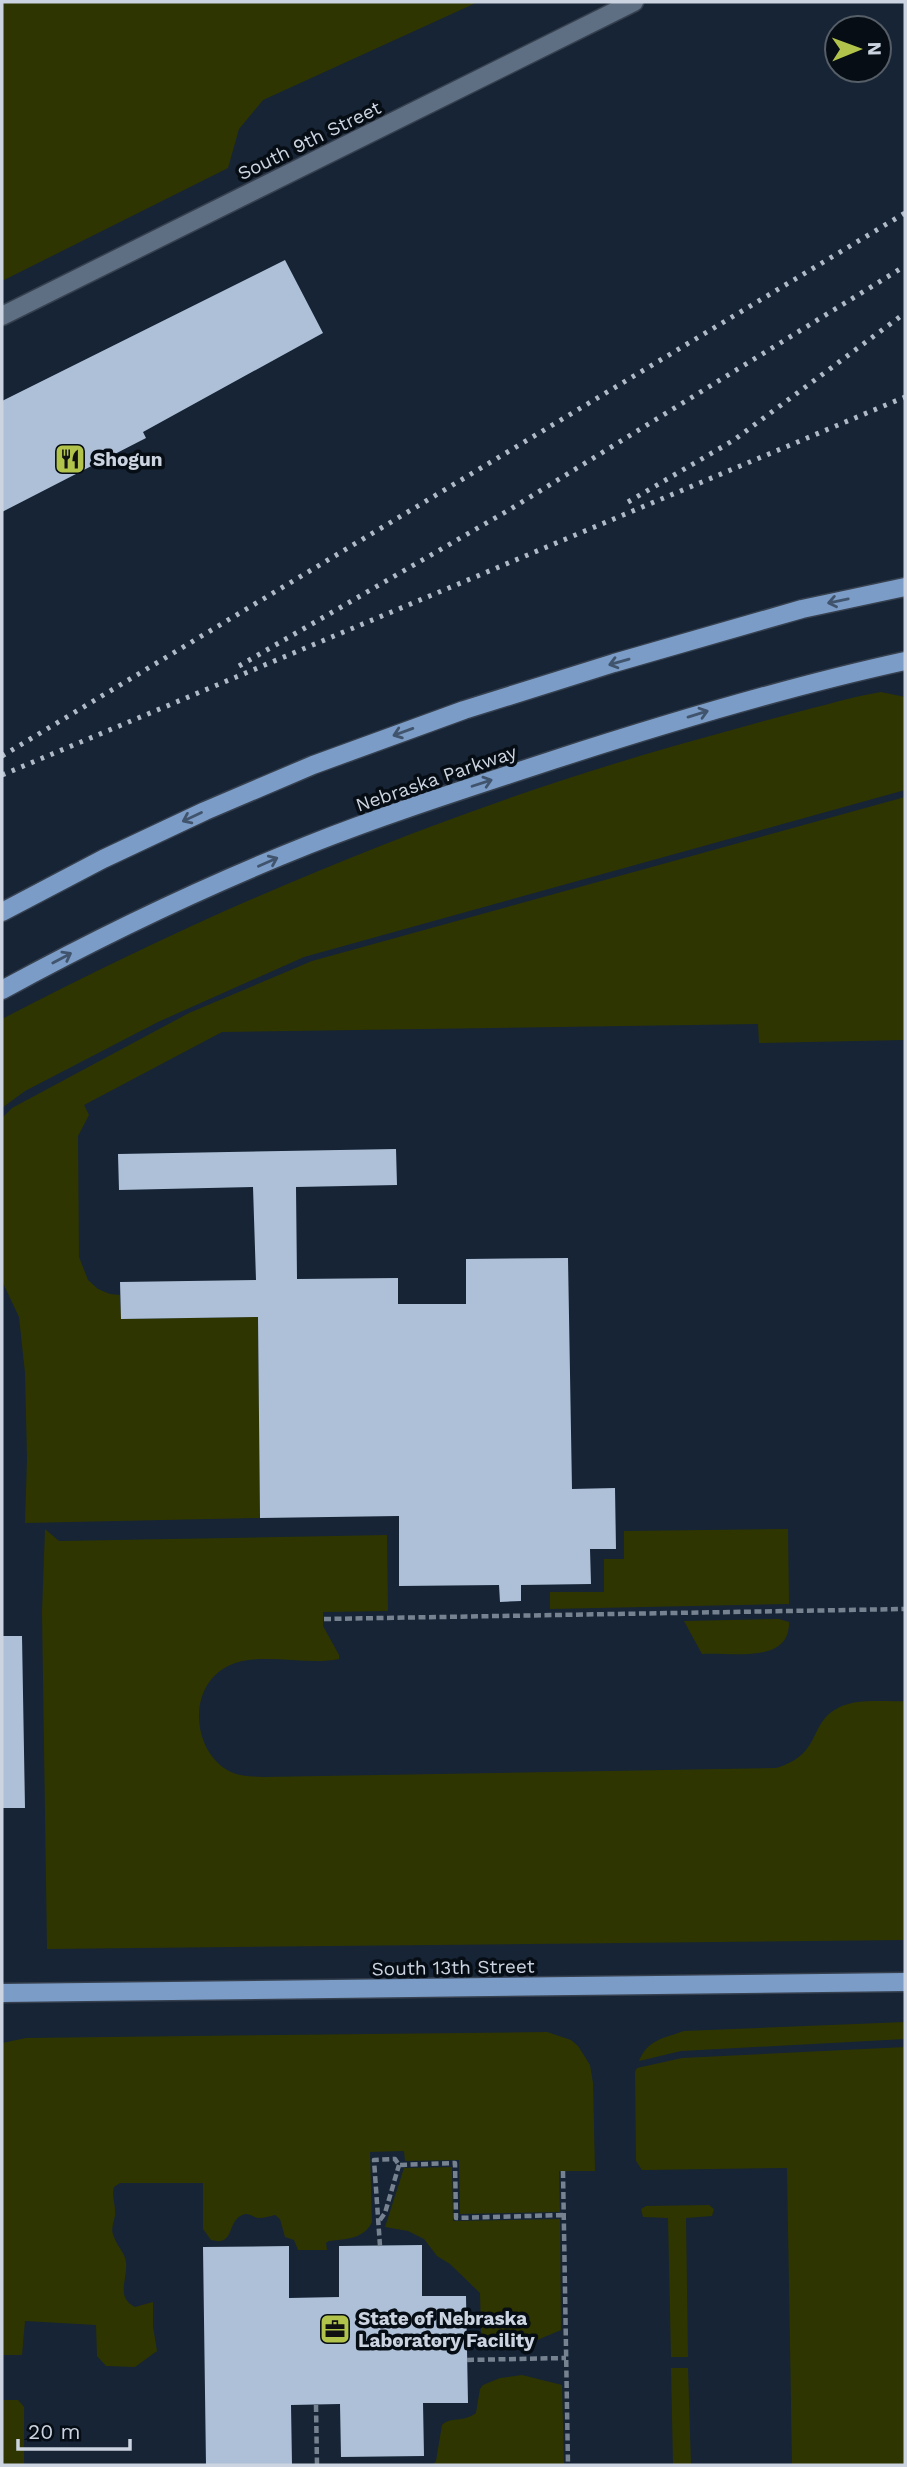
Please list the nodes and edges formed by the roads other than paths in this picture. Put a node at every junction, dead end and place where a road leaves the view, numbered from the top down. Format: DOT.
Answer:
graph roads {
  1 [pos="634,2"];
  2 [pos="2,316"];
  3 [pos="905,587"];
  4 [pos="905,661"];
  5 [pos="2,912"];
  6 [pos="2,990"];
  7 [pos="905,1982"];
  8 [pos="2,1993"];
  1 -- 2 [label="street, South 9th Street"];
  3 -- 5 [label="main road, one-way"];
  6 -- 4 [label="main road, Nebraska Parkway, one-way"];
  7 -- 8 [label="main road, South 13th Street"];
}
